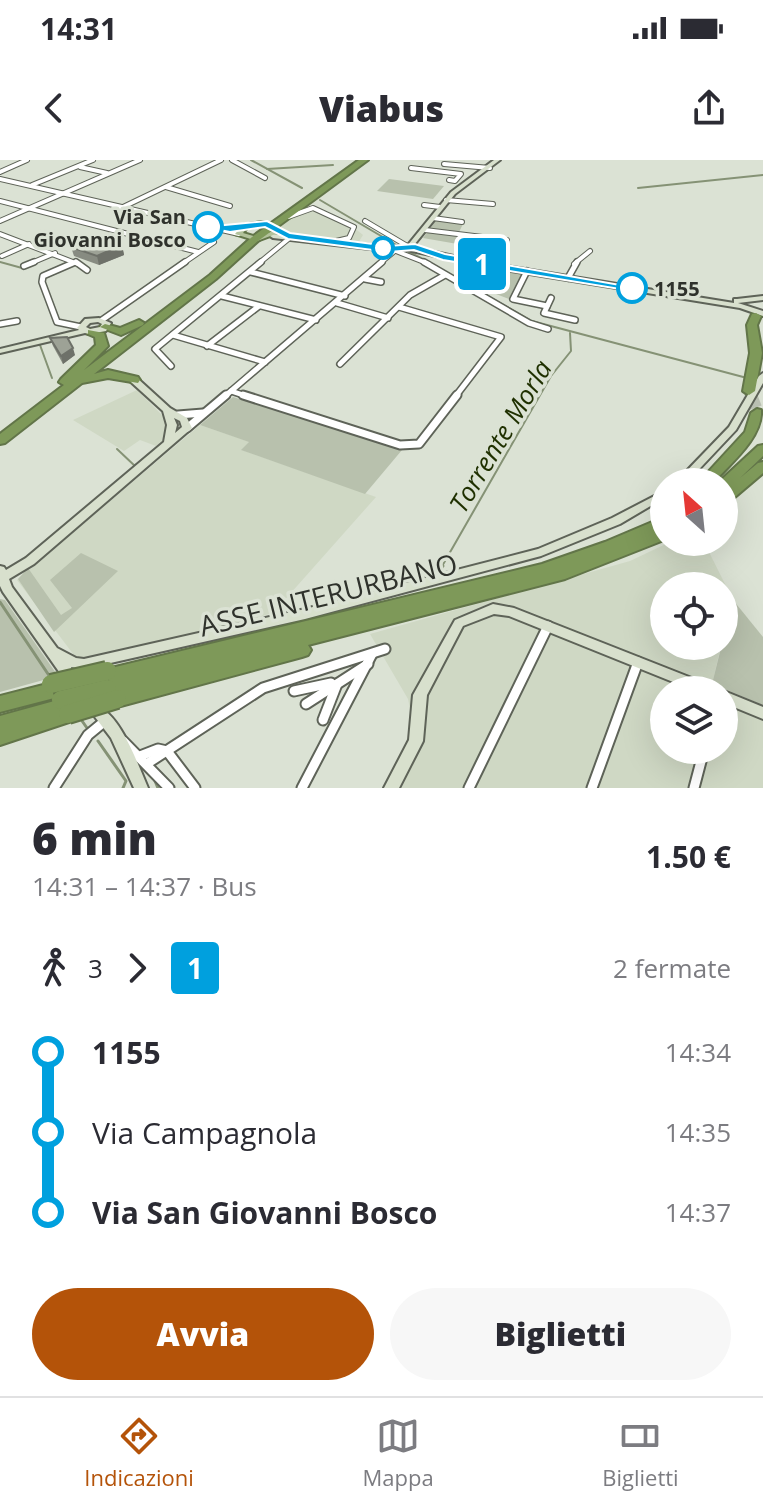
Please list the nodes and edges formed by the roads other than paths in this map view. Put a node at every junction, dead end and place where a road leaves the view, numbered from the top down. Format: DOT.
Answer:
graph roads {
  1 [pos="27,160"];
  2 [pos="93,160"];
  3 [pos="140,160"];
  4 [pos="221,160"];
  5 [pos="232,160"];
  6 [pos="351,160"];
  7 [pos="364,160"];
  8 [pos="497,160"];
  9 [pos="444,164"];
  10 [pos="78,166"];
  11 [pos="411,168"];
  12 [pos="490,168"];
  13 [pos="0,172"];
  14 [pos="109,173"];
  15 [pos="265,178"];
  16 [pos="0,179"];
  17 [pos="449,180"];
  18 [pos="30,186"];
  19 [pos="166,187"];
  20 [pos="62,194"];
  21 [pos="304,200"];
  22 [pos="446,200"];
  23 [pos="0,201"];
  24 [pos="493,204"];
  25 [pos="424,205"];
  26 [pos="230,206"];
  27 [pos="440,207"];
  28 [pos="121,208"];
  29 [pos="28,209"];
  30 [pos="433,218"];
  31 [pos="283,219"];
  32 [pos="0,221"];
  33 [pos="365,221"];
  34 [pos="462,222"];
  35 [pos="245,226"];
  36 [pos="230,229"];
  37 [pos="425,230"];
  38 [pos="277,232"];
  39 [pos="0,234"];
  40 [pos="246,237"];
  41 [pos="214,242"];
  42 [pos="332,242"];
  43 [pos="29,244"];
  44 [pos="404,248"];
  45 [pos="590,251"];
  46 [pos="198,252"];
  47 [pos="55,253"];
  48 [pos="2,256"];
  49 [pos="73,263"];
  50 [pos="24,266"];
  51 [pos="496,266"];
  52 [pos="87,270"];
  53 [pos="527,271"];
  54 [pos="251,272"];
  55 [pos="445,275"];
  56 [pos="568,278"];
  57 [pos="365,279"];
  58 [pos="198,281"];
  59 [pos="381,282"];
  60 [pos="222,296"];
  61 [pos="345,296"];
  62 [pos="551,298"];
  63 [pos="763,298"];
  64 [pos="708,300"];
  65 [pos="337,303"];
  66 [pos="259,305"];
  67 [pos="547,306"];
  68 [pos="399,307"];
  69 [pos="760,315"];
  70 [pos="388,318"];
  71 [pos="316,320"];
  72 [pos="575,320"];
  73 [pos="17,321"];
  74 [pos="0,324"];
  75 [pos="104,324"];
  76 [pos="548,329"];
  77 [pos="86,330"];
  78 [pos="173,335"];
  79 [pos="130,340"];
  80 [pos="207,346"];
  81 [pos="0,351"];
  82 [pos="265,362"];
  83 [pos="340,364"];
  84 [pos="171,366"];
  85 [pos="763,376"];
  86 [pos="134,380"];
  87 [pos="751,383"];
  88 [pos="66,385"];
  89 [pos="231,391"];
  90 [pos="205,413"];
  91 [pos="757,413"];
  92 [pos="172,415"];
  93 [pos="187,428"];
  94 [pos="0,431"];
  95 [pos="0,440"];
  96 [pos="169,442"];
  97 [pos="763,449"];
  98 [pos="763,466"];
  99 [pos="695,468"];
  100 [pos="719,468"];
  101 [pos="763,473"];
  102 [pos="738,479"];
  103 [pos="738,482"];
  104 [pos="738,483"];
  105 [pos="650,501"];
  106 [pos="650,521"];
  107 [pos="650,528"];
  108 [pos="650,540"];
  109 [pos="1,576"];
  110 [pos="474,587"];
  111 [pos="374,623"];
  112 [pos="548,626"];
  113 [pos="385,649"];
  114 [pos="51,651"];
  115 [pos="370,658"];
  116 [pos="638,662"];
  117 [pos="672,676"];
  118 [pos="337,682"];
  119 [pos="110,686"];
  120 [pos="294,691"];
  121 [pos="61,694"];
  122 [pos="0,696"];
  123 [pos="738,703"];
  124 [pos="0,704"];
  125 [pos="306,704"];
  126 [pos="763,713"];
  127 [pos="0,715"];
  128 [pos="323,720"];
  129 [pos="0,724"];
  130 [pos="97,724"];
  131 [pos="116,734"];
  132 [pos="0,736"];
  133 [pos="167,751"];
  134 [pos="144,760"];
  135 [pos="700,764"];
  136 [pos="54,788"];
  137 [pos="141,788"];
  138 [pos="169,788"];
  139 [pos="195,788"];
  140 [pos="302,788"];
  141 [pos="391,788"];
  142 [pos="469,788"];
  143 [pos="592,788"];
  144 [pos="694,788"];
  1 -- 13 [label="street"];
  2 -- 10 [label="street"];
  3 -- 14 [label="street"];
  4 -- 19 [label="street"];
  5 -- 15 [label="street"];
  6 -- 21 [label="highway"];
  7 -- 21 [label="highway"];
  8 -- 12 [label="street"];
  9 -- 12 [label="street"];
  10 -- 14 [label="street"];
  10 -- 18 [label="street"];
  11 -- 17 [label="street"];
  12 -- 22 [label="street"];
  14 -- 20 [label="street"];
  16 -- 18 [label="street"];
  18 -- 20 [label="street"];
  19 -- 26 [label="street"];
  19 -- 28 [label="street"];
  20 -- 28 [label="street"];
  20 -- 29 [label="street"];
  21 -- 31 [label="highway"];
  21 -- 38 [label="highway"];
  22 -- 24 [label="street"];
  22 -- 27 [label="street"];
  23 -- 29 [label="street"];
  25 -- 27 [label="street"];
  27 -- 30 [label="street"];
  28 -- 36 [label="street"];
  29 -- 32 [label="street"];
  29 -- 46 [label="street"];
  30 -- 34 [label="street"];
  30 -- 37 [label="street"];
  31 -- 38 [label="highway"];
  31 -- 42 [label="street"];
  33 -- 44 [label="street"];
  35 -- 36 [label="street"];
  35 -- 38 [label="main road"];
  35 -- 40 [label="main road"];
  36 -- 40 [label="street"];
  37 -- 44 [label="street"];
  37 -- 51 [label="street"];
  38 -- 40 [label="highway"];
  38 -- 42 [label="street"];
  38 -- 54 [label="street"];
  39 -- 43 [label="street"];
  40 -- 58 [label="highway"];
  40 -- 79 [label="highway"];
  41 -- 46 [label="street"];
  42 -- 44 [label="street"];
  43 -- 47 [label="street"];
  43 -- 48 [label="street"];
  44 -- 51 [label="street"];
  44 -- 55 [label="street"];
  44 -- 57 [label="street"];
  45 -- 56 [label="street"];
  46 -- 75 [label="street"];
  47 -- 49 [label="street"];
  47 -- 50 [label="street"];
  49 -- 52 [label="street"];
  49 -- 77 [label="street"];
  51 -- 53 [label="street"];
  53 -- 56 [label="street"];
  53 -- 67 [label="street"];
  54 -- 60 [label="street"];
  54 -- 61 [label="street"];
  55 -- 68 [label="street"];
  55 -- 76 [label="street"];
  56 -- 64 [label="street"];
  57 -- 59 [label="street"];
  57 -- 61 [label="street"];
  58 -- 75 [label="highway"];
  58 -- 88 [label="highway"];
  60 -- 66 [label="street"];
  60 -- 78 [label="street"];
  61 -- 65 [label="street"];
  62 -- 67 [label="street"];
  63 -- 64 [label="street"];
  64 -- 69 [label="street"];
  65 -- 70 [label="street"];
  65 -- 71 [label="street"];
  66 -- 71 [label="street"];
  66 -- 80 [label="street"];
  67 -- 72 [label="street"];
  68 -- 70 [label="street"];
  68 -- 89 [label="street"];
  69 -- 87 [label="highway"];
  70 -- 83 [label="street"];
  71 -- 82 [label="street"];
  73 -- 74 [label="street"];
  75 -- 77 [label="street"];
  77 -- 81 [label="street"];
  77 -- 88 [label="highway"];
  78 -- 80 [label="street"];
  78 -- 84 [label="street"];
  79 -- 86 [label="highway"];
  79 -- 88 [label="highway"];
  80 -- 82 [label="street"];
  82 -- 89 [label="street"];
  85 -- 87 [label="street"];
  86 -- 88 [label="highway"];
  86 -- 92 [label="street"];
  87 -- 99 [label="street"];
  88 -- 94 [label="highway"];
  88 -- 95 [label="highway"];
  89 -- 90 [label="street"];
  90 -- 92 [label="street"];
  90 -- 93 [label="street"];
  91 -- 100 [label="highway"];
  92 -- 93 [label="street"];
  92 -- 96 [label="street"];
  93 -- 96 [label="street"];
  96 -- 109 [label="street"];
  97 -- 102 [label="highway"];
  98 -- 103 [label="highway"];
  101 -- 104 [label="highway"];
  105 -- 114 [label="street"];
  106 -- 110 [label="highway"];
  107 -- 110 [label="highway, ASSE INTERURBANO"];
  108 -- 111 [label="highway, ASSE INTERURBANO"];
  109 -- 114 [label="street"];
  110 -- 119 [label="highway, ASSE INTERURBANO"];
  111 -- 119 [label="highway, ASSE INTERURBANO"];
  111 -- 119 [label="highway"];
  112 -- 116 [label="street"];
  112 -- 141 [label="street"];
  112 -- 142 [label="street"];
  113 -- 115 [label="street"];
  114 -- 121 [label="street"];
  115 -- 118 [label="street"];
  115 -- 133 [label="street"];
  115 -- 140 [label="street"];
  116 -- 117 [label="street"];
  116 -- 143 [label="street"];
  118 -- 120 [label="street"];
  118 -- 125 [label="street"];
  118 -- 128 [label="street"];
  119 -- 121 [label="highway, bridge"];
  119 -- 121 [label="highway, ASSE INTERURBANO"];
  121 -- 122 [label="highway"];
  121 -- 124 [label="highway, ASSE INTERURBANO"];
  121 -- 127 [label="highway, ASSE INTERURBANO"];
  121 -- 129 [label="highway"];
  121 -- 132 [label="highway"];
  123 -- 126 [label="street"];
  130 -- 131 [label="street"];
  130 -- 136 [label="street"];
  131 -- 134 [label="street"];
  131 -- 137 [label="street"];
  133 -- 134 [label="street"];
  133 -- 139 [label="street"];
  134 -- 138 [label="street"];
  135 -- 144 [label="street"];
}
